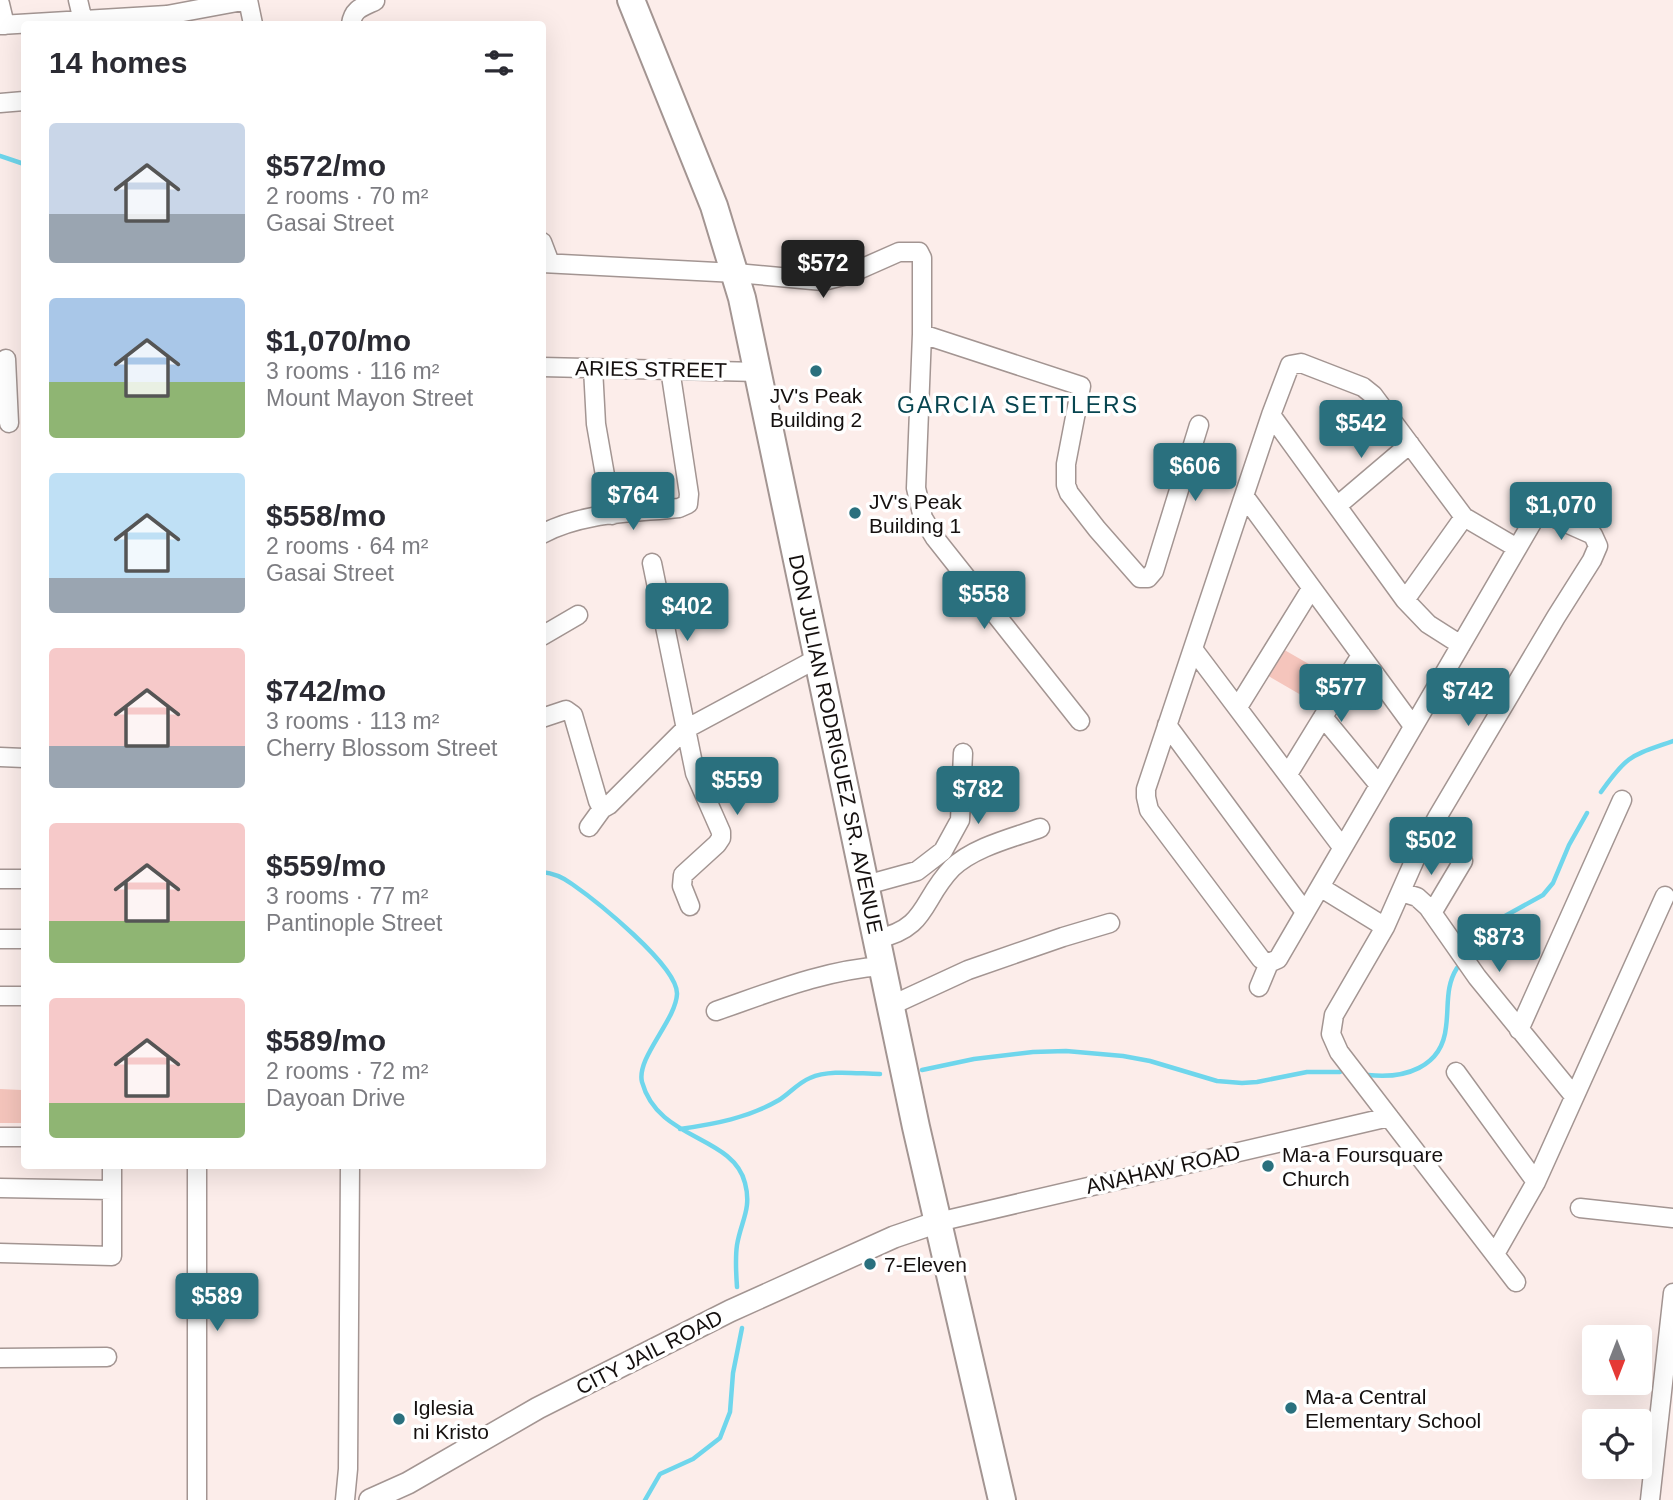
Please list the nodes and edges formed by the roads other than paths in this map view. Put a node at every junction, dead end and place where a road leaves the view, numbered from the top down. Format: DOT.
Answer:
graph roads {
  1 [pos="78,0"];
  2 [pos="248,0"];
  3 [pos="375,0"];
  4 [pos="631,0"];
  5 [pos="0,4"];
  6 [pos="165,7"];
  7 [pos="83,21"];
  8 [pos="252,21"];
  9 [pos="352,21"];
  10 [pos="21,24"];
  11 [pos="2,25"];
  12 [pos="21,101"];
  13 [pos="0,103"];
  14 [pos="546,263"];
  15 [pos="736,273"];
  16 [pos="922,334"];
  17 [pos="6,359"];
  18 [pos="546,367"];
  19 [pos="593,368"];
  20 [pos="670,369"];
  21 [pos="759,372"];
  22 [pos="1271,415"];
  23 [pos="11,423"];
  24 [pos="1199,425"];
  25 [pos="1410,444"];
  26 [pos="1245,497"];
  27 [pos="1337,506"];
  28 [pos="612,514"];
  29 [pos="1464,517"];
  30 [pos="546,532"];
  31 [pos="1517,548"];
  32 [pos="652,563"];
  33 [pos="1311,589"];
  34 [pos="1405,600"];
  35 [pos="578,615"];
  36 [pos="546,634"];
  37 [pos="1461,645"];
  38 [pos="1193,649"];
  39 [pos="1361,655"];
  40 [pos="818,658"];
  41 [pos="1238,707"];
  42 [pos="546,717"];
  43 [pos="1323,717"];
  44 [pos="1080,721"];
  45 [pos="1167,725"];
  46 [pos="1413,726"];
  47 [pos="684,730"];
  48 [pos="963,753"];
  49 [pos="0,757"];
  50 [pos="21,758"];
  51 [pos="1288,774"];
  52 [pos="1379,785"];
  53 [pos="1622,800"];
  54 [pos="602,808"];
  55 [pos="589,827"];
  56 [pos="1040,828"];
  57 [pos="1342,848"];
  58 [pos="1463,861"];
  59 [pos="0,879"];
  60 [pos="21,879"];
  61 [pos="866,885"];
  62 [pos="1320,887"];
  63 [pos="1401,892"];
  64 [pos="1665,897"];
  65 [pos="690,906"];
  66 [pos="1305,912"];
  67 [pos="1432,913"];
  68 [pos="1110,923"];
  69 [pos="1385,927"];
  70 [pos="0,939"];
  71 [pos="21,939"];
  72 [pos="877,939"];
  73 [pos="1269,963"];
  74 [pos="883,966"];
  75 [pos="1259,987"];
  76 [pos="0,996"];
  77 [pos="21,996"];
  78 [pos="891,1006"];
  79 [pos="716,1012"];
  80 [pos="1519,1030"];
  81 [pos="1456,1072"];
  82 [pos="1574,1096"];
  83 [pos="1389,1116"];
  84 [pos="0,1137"];
  85 [pos="21,1138"];
  86 [pos="112,1169"];
  87 [pos="197,1169"];
  88 [pos="349,1169"];
  89 [pos="1536,1182"];
  90 [pos="0,1188"];
  91 [pos="112,1189"];
  92 [pos="1580,1208"];
  93 [pos="1673,1219"];
  94 [pos="938,1222"];
  95 [pos="0,1253"];
  96 [pos="1495,1255"];
  97 [pos="1516,1282"];
  98 [pos="1673,1293"];
  99 [pos="1673,1301"];
  100 [pos="107,1357"];
  101 [pos="0,1358"];
  102 [pos="1665,1424"];
  103 [pos="197,1500"];
  104 [pos="345,1500"];
  105 [pos="369,1500"];
  106 [pos="1002,1500"];
  107 [pos="1650,1500"];
  1 -- 7 [label="street"];
  2 -- 6 [label="street"];
  2 -- 8 [label="street"];
  3 -- 9 [label="street"];
  4 -- 15 [label="main road, DON JULIAN RODRIGUEZ SR. AVENUE"];
  5 -- 11 [label="street"];
  6 -- 7 [label="street"];
  10 -- 11 [label="street"];
  12 -- 13 [label="street"];
  14 -- 15 [label="street"];
  15 -- 16 [label="street"];
  15 -- 21 [label="main road, DON JULIAN RODRIGUEZ SR. AVENUE"];
  16 -- 24 [label="street"];
  16 -- 44 [label="street"];
  17 -- 23 [label="street"];
  18 -- 19 [label="street, ARIES STREET"];
  19 -- 20 [label="street, ARIES STREET"];
  19 -- 28 [label="street"];
  20 -- 21 [label="street, ARIES STREET"];
  20 -- 28 [label="street"];
  21 -- 40 [label="main road, DON JULIAN RODRIGUEZ SR. AVENUE"];
  22 -- 25 [label="street"];
  22 -- 26 [label="street"];
  22 -- 27 [label="street"];
  25 -- 27 [label="street"];
  25 -- 29 [label="street"];
  26 -- 33 [label="street"];
  26 -- 38 [label="street"];
  27 -- 34 [label="street"];
  28 -- 30 [label="street"];
  29 -- 31 [label="street"];
  29 -- 34 [label="street"];
  31 -- 37 [label="street"];
  31 -- 63 [label="street"];
  32 -- 47 [label="street"];
  33 -- 39 [label="street"];
  33 -- 41 [label="street"];
  34 -- 37 [label="street"];
  35 -- 36 [label="street"];
  37 -- 46 [label="street"];
  38 -- 41 [label="street"];
  38 -- 45 [label="street"];
  39 -- 43 [label="street"];
  39 -- 46 [label="street"];
  40 -- 47 [label="street"];
  40 -- 61 [label="main road, DON JULIAN RODRIGUEZ SR. AVENUE"];
  41 -- 51 [label="street"];
  42 -- 54 [label="street"];
  43 -- 51 [label="street"];
  43 -- 52 [label="street"];
  45 -- 66 [label="street"];
  45 -- 73 [label="street"];
  46 -- 52 [label="street"];
  47 -- 54 [label="street"];
  47 -- 65 [label="street"];
  48 -- 61 [label="street"];
  49 -- 50 [label="street"];
  51 -- 57 [label="street"];
  52 -- 57 [label="street"];
  53 -- 80 [label="street"];
  54 -- 55 [label="street"];
  56 -- 72 [label="street"];
  57 -- 62 [label="street"];
  58 -- 67 [label="street"];
  59 -- 60 [label="street"];
  61 -- 72 [label="main road, DON JULIAN RODRIGUEZ SR. AVENUE"];
  62 -- 66 [label="street"];
  62 -- 69 [label="street"];
  63 -- 67 [label="street"];
  63 -- 69 [label="street"];
  64 -- 82 [label="street"];
  66 -- 73 [label="street"];
  67 -- 80 [label="street"];
  68 -- 78 [label="street"];
  69 -- 83 [label="street"];
  70 -- 71 [label="street"];
  72 -- 74 [label="main road, DON JULIAN RODRIGUEZ SR. AVENUE"];
  73 -- 75 [label="street"];
  74 -- 78 [label="main road, DON JULIAN RODRIGUEZ SR. AVENUE"];
  74 -- 79 [label="street"];
  76 -- 77 [label="street"];
  78 -- 94 [label="main road, DON JULIAN RODRIGUEZ SR. AVENUE"];
  80 -- 82 [label="street"];
  81 -- 89 [label="street"];
  82 -- 89 [label="street"];
  83 -- 94 [label="street, ANAHAW ROAD"];
  83 -- 96 [label="street"];
  84 -- 85 [label="street"];
  86 -- 91 [label="street"];
  87 -- 103 [label="street"];
  88 -- 104 [label="street"];
  89 -- 96 [label="street"];
  90 -- 91 [label="street"];
  91 -- 95 [label="street"];
  92 -- 93 [label="street"];
  94 -- 105 [label="street, CITY JAIL ROAD"];
  94 -- 106 [label="main road, DON JULIAN RODRIGUEZ SR. AVENUE"];
  96 -- 97 [label="street"];
  98 -- 99 [label="street"];
  99 -- 102 [label="street"];
  100 -- 101 [label="street"];
  102 -- 107 [label="street"];
}
